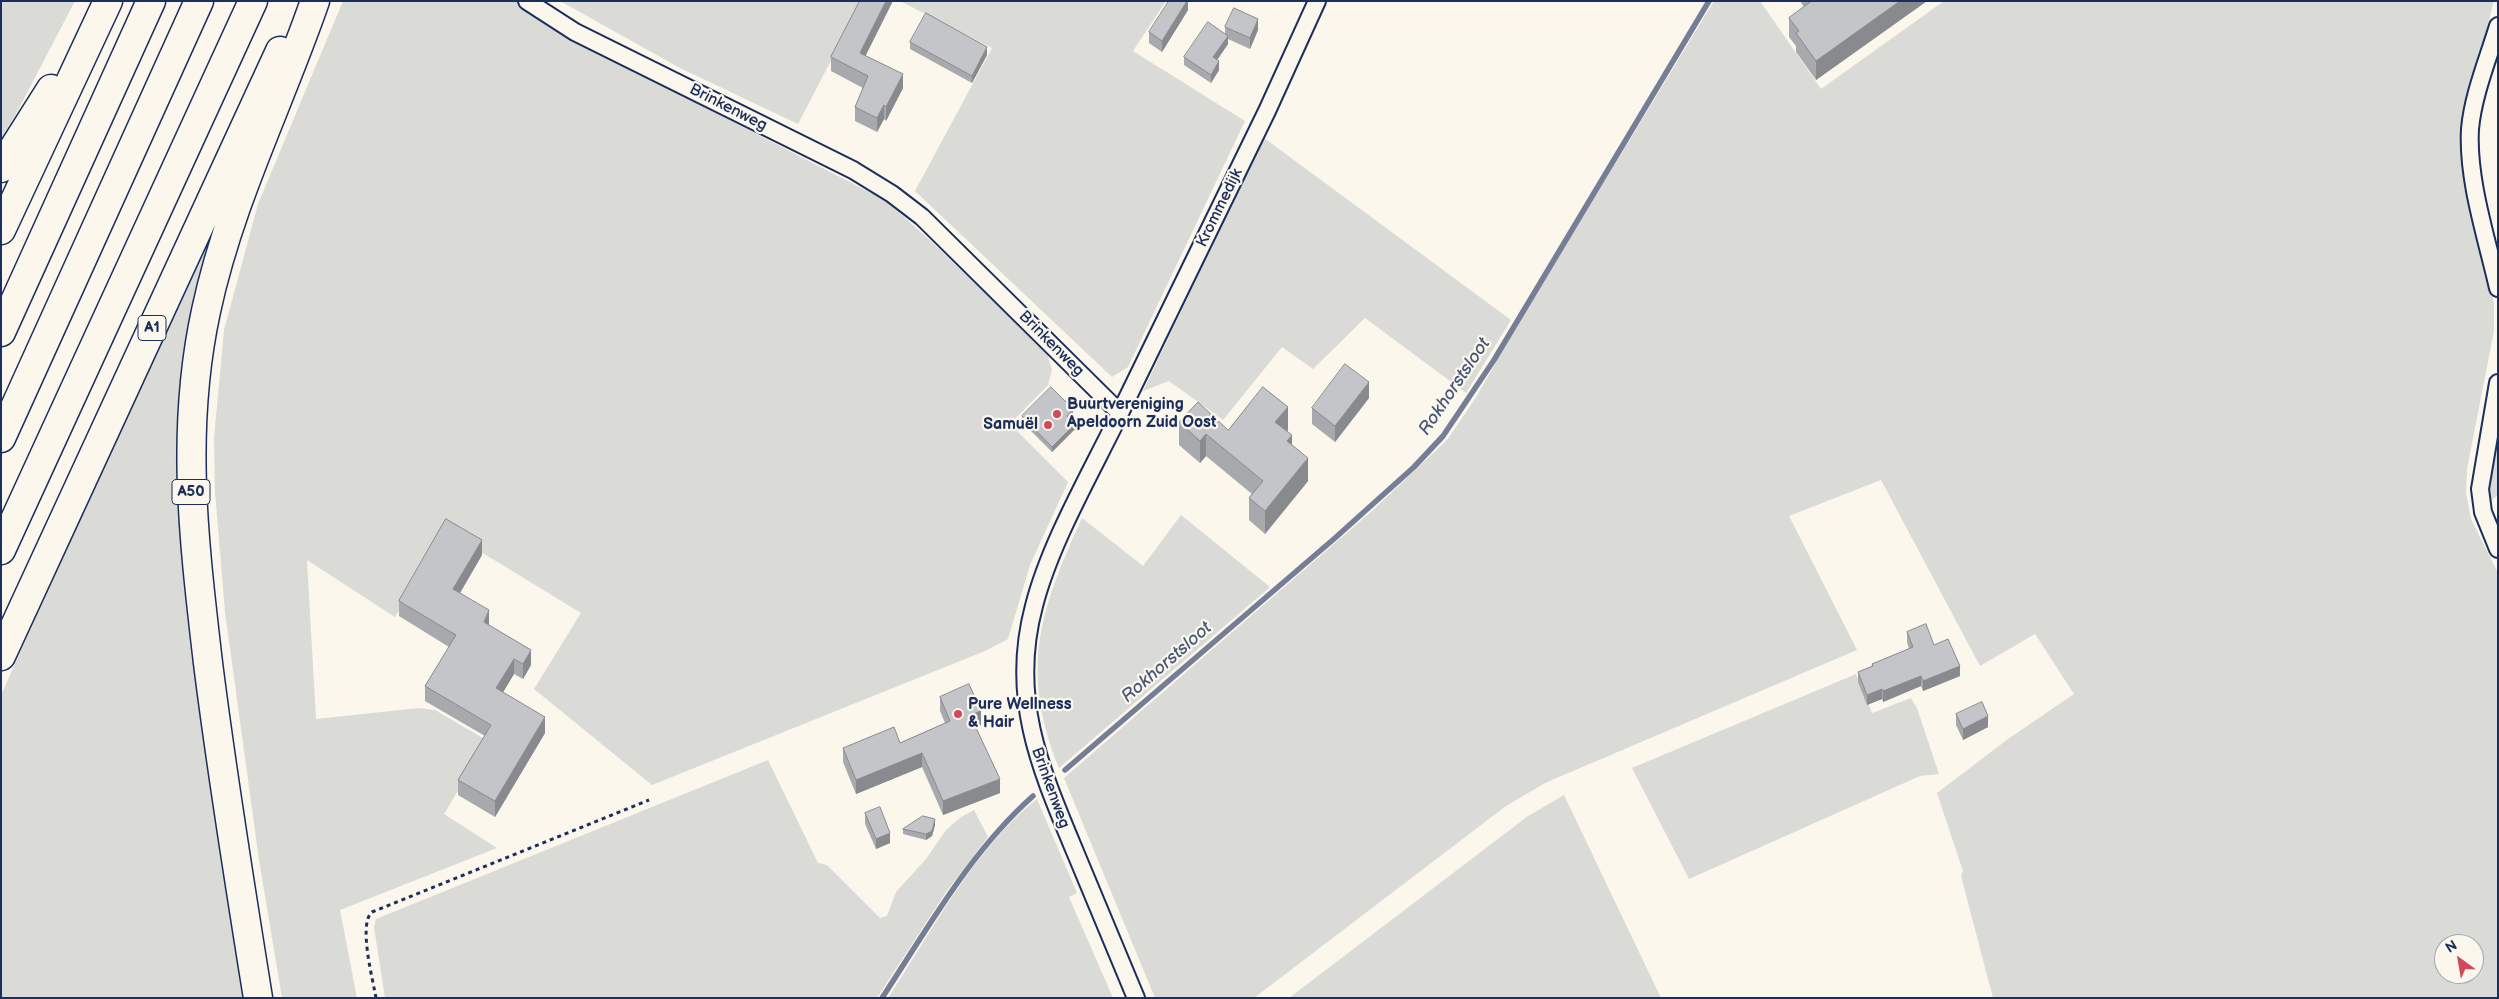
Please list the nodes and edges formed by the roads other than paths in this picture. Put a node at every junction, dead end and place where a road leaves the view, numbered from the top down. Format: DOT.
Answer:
graph roads {
  1 [pos="107,1"];
  2 [pos="151,1"];
  3 [pos="199,1"];
  4 [pos="253,1"];
  5 [pos="304,1"];
  6 [pos="315,1"];
  7 [pos="527,1"];
  8 [pos="1317,1"];
  9 [pos="2498,26"];
  10 [pos="1,168"];
  11 [pos="1,230"];
  12 [pos="2498,288"];
  13 [pos="1,332"];
  14 [pos="2498,383"];
  15 [pos="1120,413"];
  16 [pos="1,438"];
  17 [pos="2498,549"];
  18 [pos="1,550"];
  19 [pos="1,656"];
  20 [pos="258,998"];
  21 [pos="1136,998"];
  1 -- 10 [label="highway"];
  1 -- 11 [label="highway"];
  2 -- 13 [label="highway"];
  3 -- 16 [label="highway"];
  4 -- 18 [label="highway"];
  5 -- 19 [label="highway, A1"];
  6 -- 20 [label="highway, A50"];
  7 -- 15 [label="street, Brinkenweg"];
  8 -- 15 [label="street, Krommedijk"];
  9 -- 12 [label="street"];
  14 -- 17 [label="street"];
  15 -- 21 [label="street, Brinkenweg"];
}
